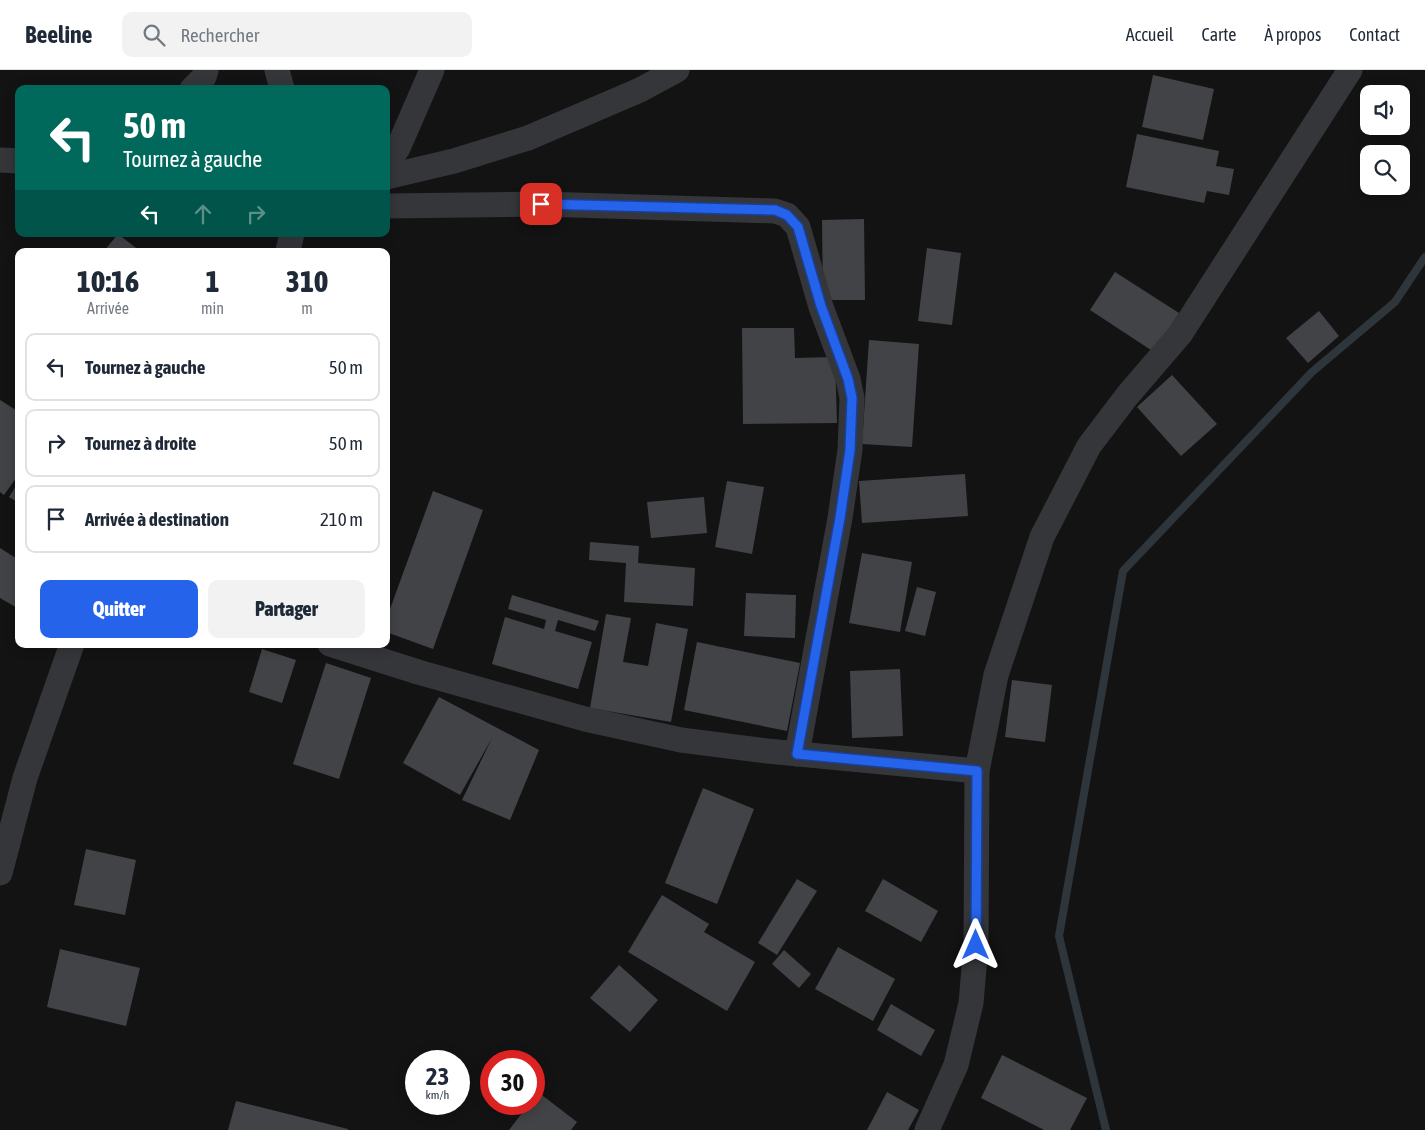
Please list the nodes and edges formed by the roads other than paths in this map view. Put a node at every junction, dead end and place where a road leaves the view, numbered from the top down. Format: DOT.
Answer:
graph roads {
  1 [pos="206,70"];
  2 [pos="277,70"];
  3 [pos="432,70"];
  4 [pos="677,70"];
  5 [pos="1350,70"];
  6 [pos="196,85"];
  7 [pos="281,85"];
  8 [pos="390,159"];
  9 [pos="0,160"];
  10 [pos="15,161"];
  11 [pos="390,176"];
  12 [pos="390,206"];
  13 [pos="71,648"];
  14 [pos="343,648"];
  15 [pos="797,754"];
  16 [pos="977,771"];
  17 [pos="0,873"];
  18 [pos="927,1130"];
  1 -- 6 [label="street"];
  2 -- 7 [label="street"];
  3 -- 8 [label="street"];
  4 -- 11 [label="street"];
  5 -- 16 [label="street"];
  9 -- 10 [label="street"];
  12 -- 15 [label="street"];
  13 -- 17 [label="street"];
  14 -- 15 [label="street"];
  15 -- 16 [label="street"];
  16 -- 18 [label="street"];
}
